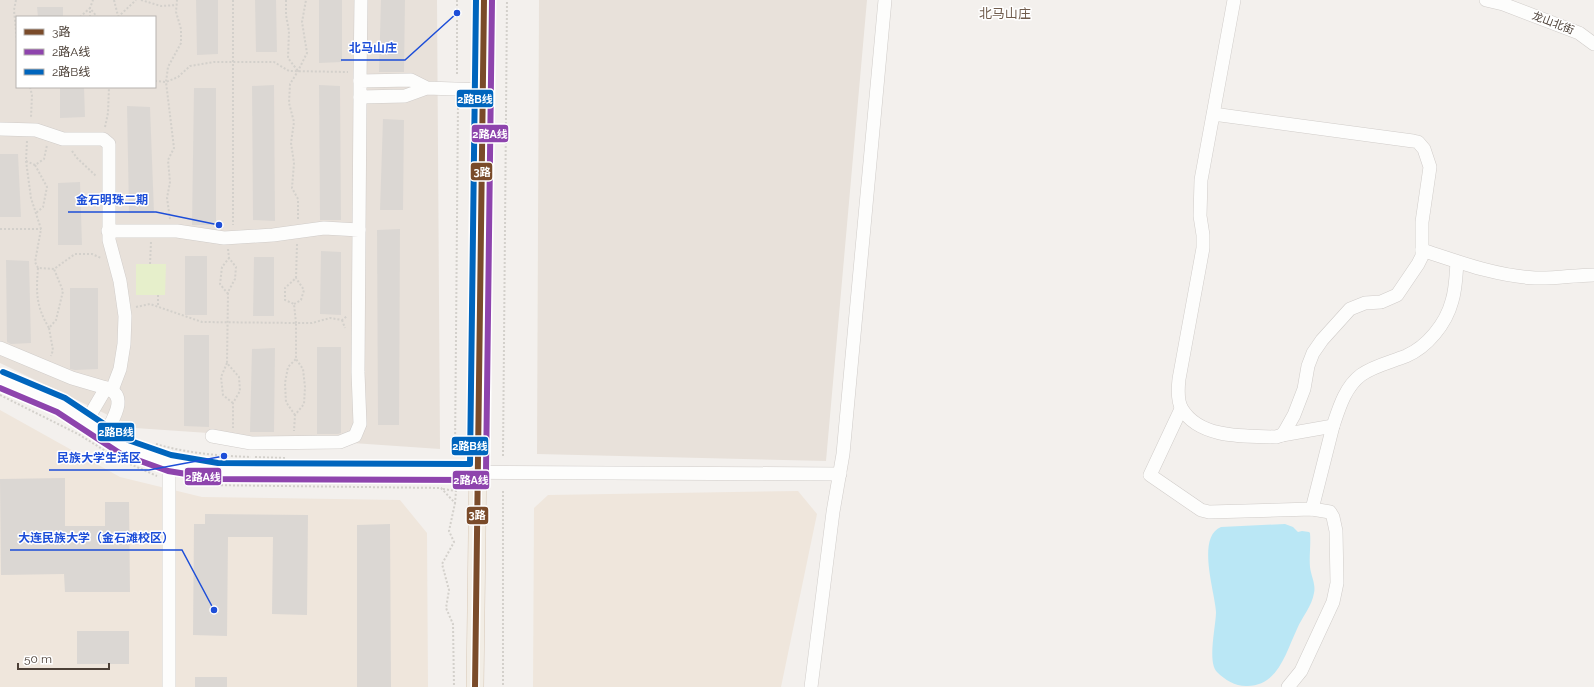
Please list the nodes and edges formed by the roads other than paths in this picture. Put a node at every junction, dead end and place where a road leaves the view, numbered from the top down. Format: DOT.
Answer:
graph roads {
  1 [pos="361,0"];
  2 [pos="484,0"];
  3 [pos="885,0"];
  4 [pos="1234,0"];
  5 [pos="1486,0"];
  6 [pos="1594,44"];
  7 [pos="360,79"];
  8 [pos="427,88"];
  9 [pos="483,90"];
  10 [pos="360,97"];
  11 [pos="1213,114"];
  12 [pos="0,129"];
  13 [pos="359,230"];
  14 [pos="108,231"];
  15 [pos="1422,250"];
  16 [pos="1457,262"];
  17 [pos="1594,275"];
  18 [pos="0,348"];
  19 [pos="0,378"];
  20 [pos="109,389"];
  21 [pos="1181,409"];
  22 [pos="86,422"];
  23 [pos="1333,426"];
  24 [pos="105,435"];
  25 [pos="1282,435"];
  26 [pos="212,436"];
  27 [pos="169,463"];
  28 [pos="478,472"];
  29 [pos="840,474"];
  30 [pos="1312,509"];
  31 [pos="169,687"];
  32 [pos="475,687"];
  33 [pos="811,687"];
  34 [pos="1288,687"];
  1 -- 7 [label="street"];
  2 -- 9 [label="main road"];
  3 -- 29 [label="street"];
  4 -- 11 [label="street"];
  5 -- 6 [label="street, 龙山北街"];
  7 -- 8 [label="street"];
  7 -- 10 [label="street"];
  8 -- 9 [label="street"];
  8 -- 10 [label="street"];
  9 -- 28 [label="main road"];
  10 -- 13 [label="street"];
  11 -- 15 [label="street"];
  11 -- 21 [label="street"];
  12 -- 14 [label="street"];
  13 -- 14 [label="street"];
  13 -- 26 [label="street"];
  14 -- 20 [label="street"];
  15 -- 16 [label="street"];
  15 -- 25 [label="street"];
  16 -- 17 [label="street"];
  16 -- 23 [label="street"];
  18 -- 20 [label="street"];
  19 -- 22 [label="street"];
  20 -- 22 [label="street"];
  20 -- 24 [label="street"];
  21 -- 25 [label="street"];
  21 -- 30 [label="street"];
  22 -- 24 [label="street"];
  23 -- 25 [label="street"];
  23 -- 30 [label="street"];
  24 -- 27 [label="street"];
  27 -- 28 [label="street"];
  27 -- 31 [label="street"];
  28 -- 29 [label="street"];
  28 -- 32 [label="main road"];
  29 -- 33 [label="street"];
  30 -- 34 [label="street"];
}
